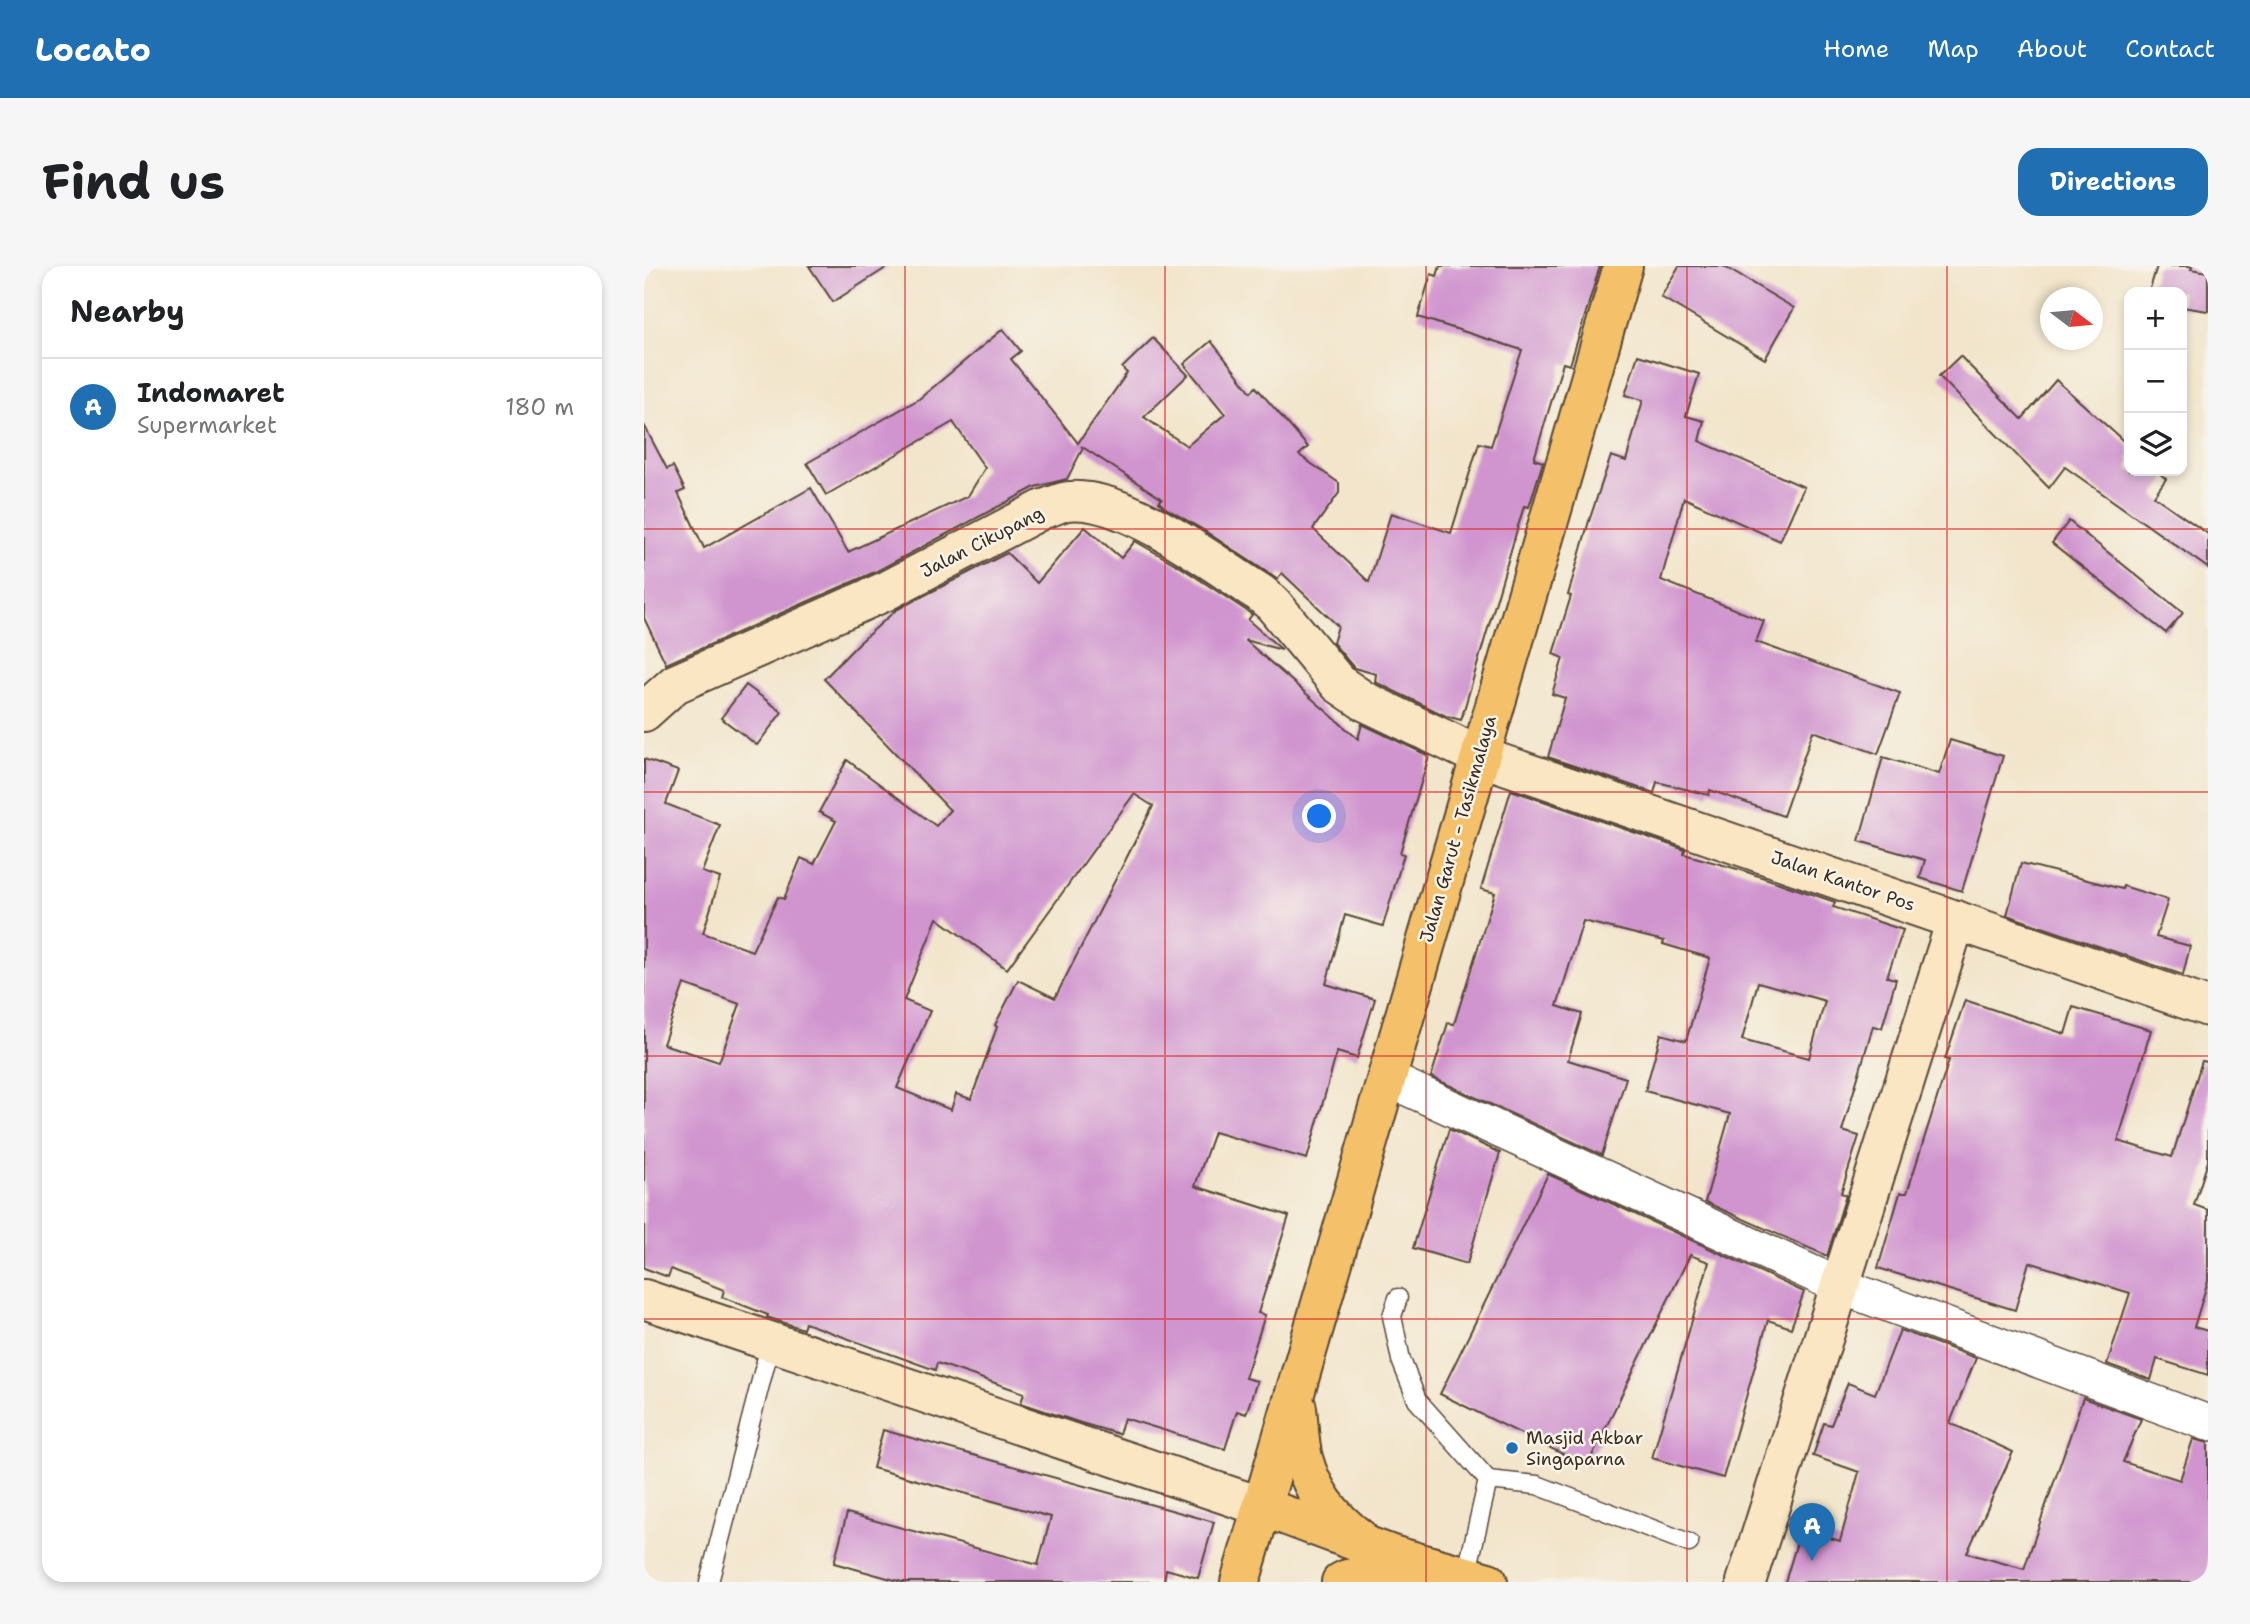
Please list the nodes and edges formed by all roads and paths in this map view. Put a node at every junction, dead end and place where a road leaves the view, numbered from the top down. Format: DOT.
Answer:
graph roads {
  1 [pos="1623,266"];
  2 [pos="644,712"];
  3 [pos="1479,756"];
  4 [pos="1956,920"];
  5 [pos="2208,1007"];
  6 [pos="1386,1078"];
  7 [pos="1840,1286"];
  8 [pos="1398,1298"];
  9 [pos="644,1299"];
  10 [pos="771,1342"];
  11 [pos="1295,1392"];
  12 [pos="2208,1423"];
  13 [pos="1488,1480"];
  14 [pos="1263,1507"];
  15 [pos="1689,1543"];
  16 [pos="1369,1546"];
  17 [pos="1420,1564"];
  18 [pos="1477,1579"];
  19 [pos="709,1582"];
  20 [pos="1240,1582"];
  21 [pos="1341,1582"];
  22 [pos="1746,1582"];
  1 -- 3 [label="main road, Jalan Garut - Tasikmalaya"];
  2 -- 3 [label="main road, Jalan Cikupang"];
  3 -- 4 [label="main road, Jalan Kantor Pos"];
  3 -- 6 [label="main road, Jalan Garut - Tasikmalaya"];
  4 -- 5 [label="main road, Jalan Kantor Pos"];
  4 -- 7 [label="main road"];
  6 -- 7 [label="street"];
  6 -- 11 [label="main road, Jalan Garut - Tasikmalaya"];
  7 -- 12 [label="street"];
  7 -- 22 [label="main road"];
  8 -- 13 [label="lane"];
  9 -- 10 [label="main road"];
  10 -- 14 [label="main road"];
  10 -- 19 [label="lane"];
  11 -- 14 [label="main road, Jalan Garut - Tasikmalaya"];
  11 -- 16 [label="main road"];
  13 -- 15 [label="lane"];
  13 -- 18 [label="lane"];
  14 -- 16 [label="main road"];
  14 -- 20 [label="main road, Jalan Garut - Tasikmalaya"];
  16 -- 17 [label="main road"];
  17 -- 18 [label="main road"];
  17 -- 21 [label="main road"];
}
